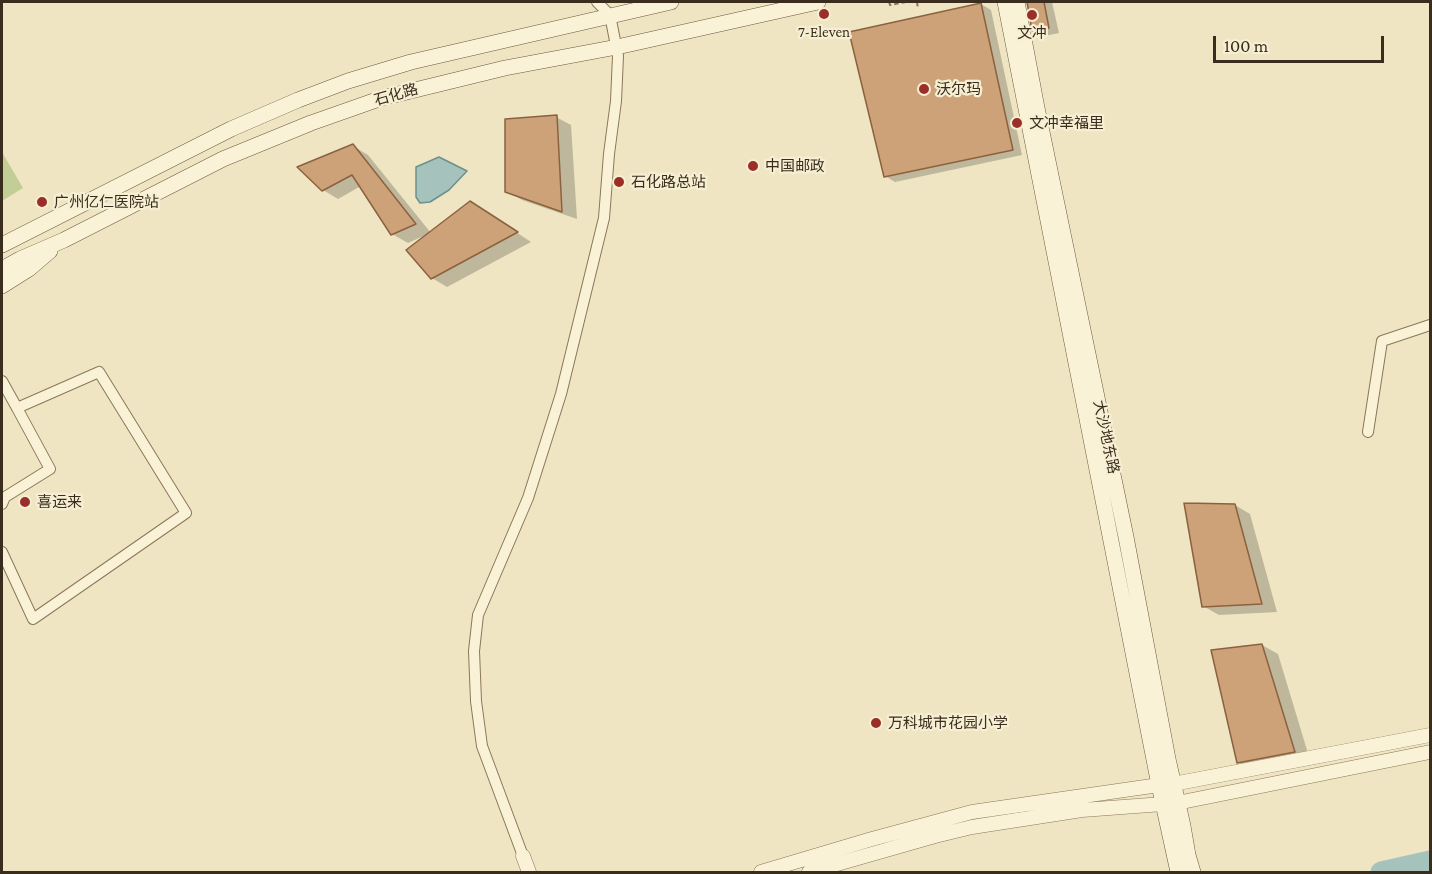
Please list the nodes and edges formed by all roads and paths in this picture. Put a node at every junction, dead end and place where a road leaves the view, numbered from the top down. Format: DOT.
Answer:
graph roads {
  1 [pos="597,2"];
  2 [pos="671,2"];
  3 [pos="818,2"];
  4 [pos="889,2"];
  5 [pos="906,2"];
  6 [pos="917,2"];
  7 [pos="1005,2"];
  8 [pos="1017,2"];
  9 [pos="918,9"];
  10 [pos="610,15"];
  11 [pos="617,47"];
  12 [pos="64,240"];
  13 [pos="2,245"];
  14 [pos="2,269"];
  15 [pos="2,286"];
  16 [pos="1431,325"];
  17 [pos="2,381"];
  18 [pos="17,408"];
  19 [pos="1368,432"];
  20 [pos="2,504"];
  21 [pos="2,552"];
  22 [pos="1431,735"];
  23 [pos="1431,752"];
  24 [pos="1166,784"];
  25 [pos="1170,803"];
  26 [pos="522,856"];
  27 [pos="527,873"];
  28 [pos="761,873"];
  29 [pos="809,873"];
  30 [pos="1178,873"];
  31 [pos="1193,873"];
  1 -- 10 [label="street"];
  2 -- 10 [label="main road, 石化路"];
  3 -- 11 [label="main road, 石化路"];
  4 -- 5 [label="path"];
  6 -- 9 [label="path"];
  7 -- 24 [label="main road, 大沙地东路"];
  8 -- 24 [label="main road, 大沙地东路"];
  10 -- 11 [label="street"];
  10 -- 13 [label="main road, 石化路"];
  11 -- 12 [label="main road, 石化路"];
  11 -- 26 [label="street"];
  12 -- 14 [label="main road, 石化路"];
  12 -- 15 [label="main road"];
  16 -- 19 [label="street"];
  17 -- 18 [label="street"];
  18 -- 20 [label="street"];
  18 -- 21 [label="street"];
  22 -- 24 [label="street"];
  23 -- 25 [label="street"];
  24 -- 25 [label="main road, 大沙地东路"];
  24 -- 28 [label="street"];
  25 -- 29 [label="street"];
  25 -- 30 [label="main road, 大沙地东路"];
  25 -- 31 [label="main road, 大沙地东路"];
  26 -- 27 [label="street"];
}
